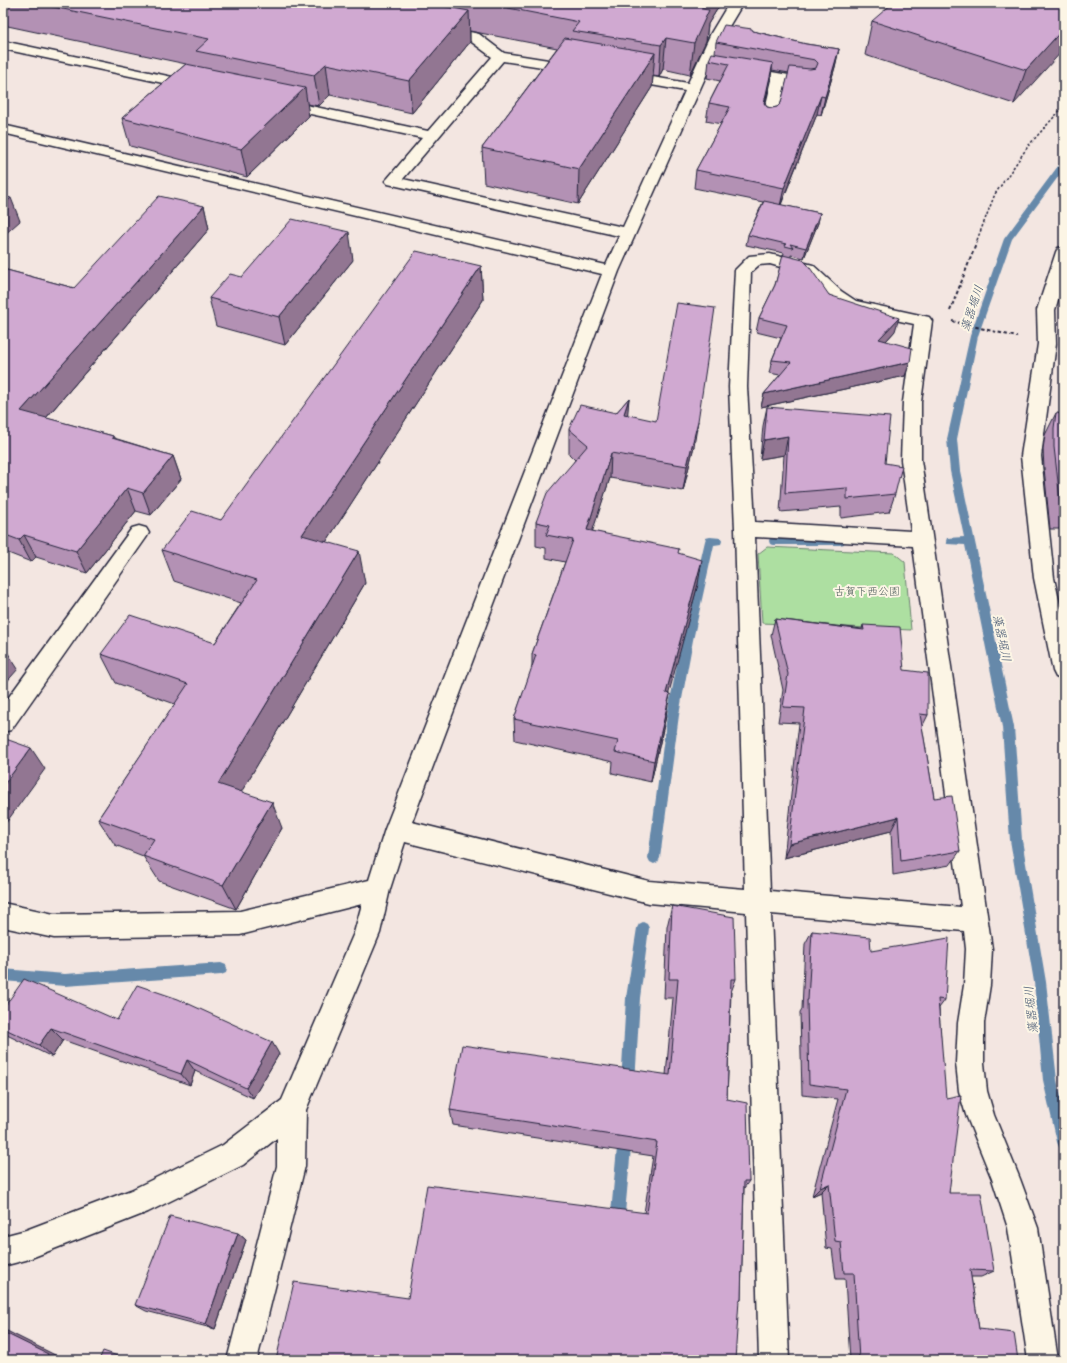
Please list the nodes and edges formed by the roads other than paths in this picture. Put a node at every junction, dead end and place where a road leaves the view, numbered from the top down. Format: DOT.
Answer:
graph roads {
  1 [pos="736,3"];
  2 [pos="429,28"];
  3 [pos="3,45"];
  4 [pos="500,56"];
  5 [pos="704,64"];
  6 [pos="593,71"];
  7 [pos="608,74"];
  8 [pos="780,78"];
  9 [pos="806,82"];
  10 [pos="206,88"];
  11 [pos="693,88"];
  12 [pos="268,101"];
  13 [pos="769,121"];
  14 [pos="3,129"];
  15 [pos="432,136"];
  16 [pos="628,233"];
  17 [pos="1064,252"];
  18 [pos="611,271"];
  19 [pos="1055,346"];
  20 [pos="745,529"];
  21 [pos="139,533"];
  22 [pos="921,539"];
  23 [pos="1064,671"];
  24 [pos="3,723"];
  25 [pos="397,829"];
  26 [pos="378,889"];
  27 [pos="758,900"];
  28 [pos="3,915"];
  29 [pos="975,920"];
  30 [pos="292,1110"];
  31 [pos="3,1251"];
  32 [pos="242,1360"];
  33 [pos="774,1360"];
  34 [pos="1043,1360"];
  1 -- 5 [label="street"];
  2 -- 4 [label="street"];
  3 -- 10 [label="street"];
  4 -- 6 [label="street"];
  4 -- 15 [label="street"];
  5 -- 8 [label="street"];
  5 -- 11 [label="street"];
  7 -- 11 [label="street"];
  8 -- 9 [label="street"];
  8 -- 13 [label="street"];
  11 -- 16 [label="street"];
  12 -- 15 [label="street"];
  14 -- 18 [label="street"];
  15 -- 16 [label="street"];
  16 -- 18 [label="street"];
  17 -- 19 [label="street"];
  18 -- 25 [label="street"];
  19 -- 23 [label="street"];
  20 -- 22 [label="street"];
  20 -- 22 [label="street"];
  20 -- 27 [label="street"];
  21 -- 24 [label="street"];
  22 -- 29 [label="street"];
  25 -- 26 [label="street"];
  25 -- 27 [label="street"];
  26 -- 28 [label="street"];
  26 -- 30 [label="street"];
  27 -- 29 [label="street"];
  27 -- 33 [label="street"];
  29 -- 34 [label="street"];
  30 -- 31 [label="street"];
  30 -- 32 [label="street"];
}
